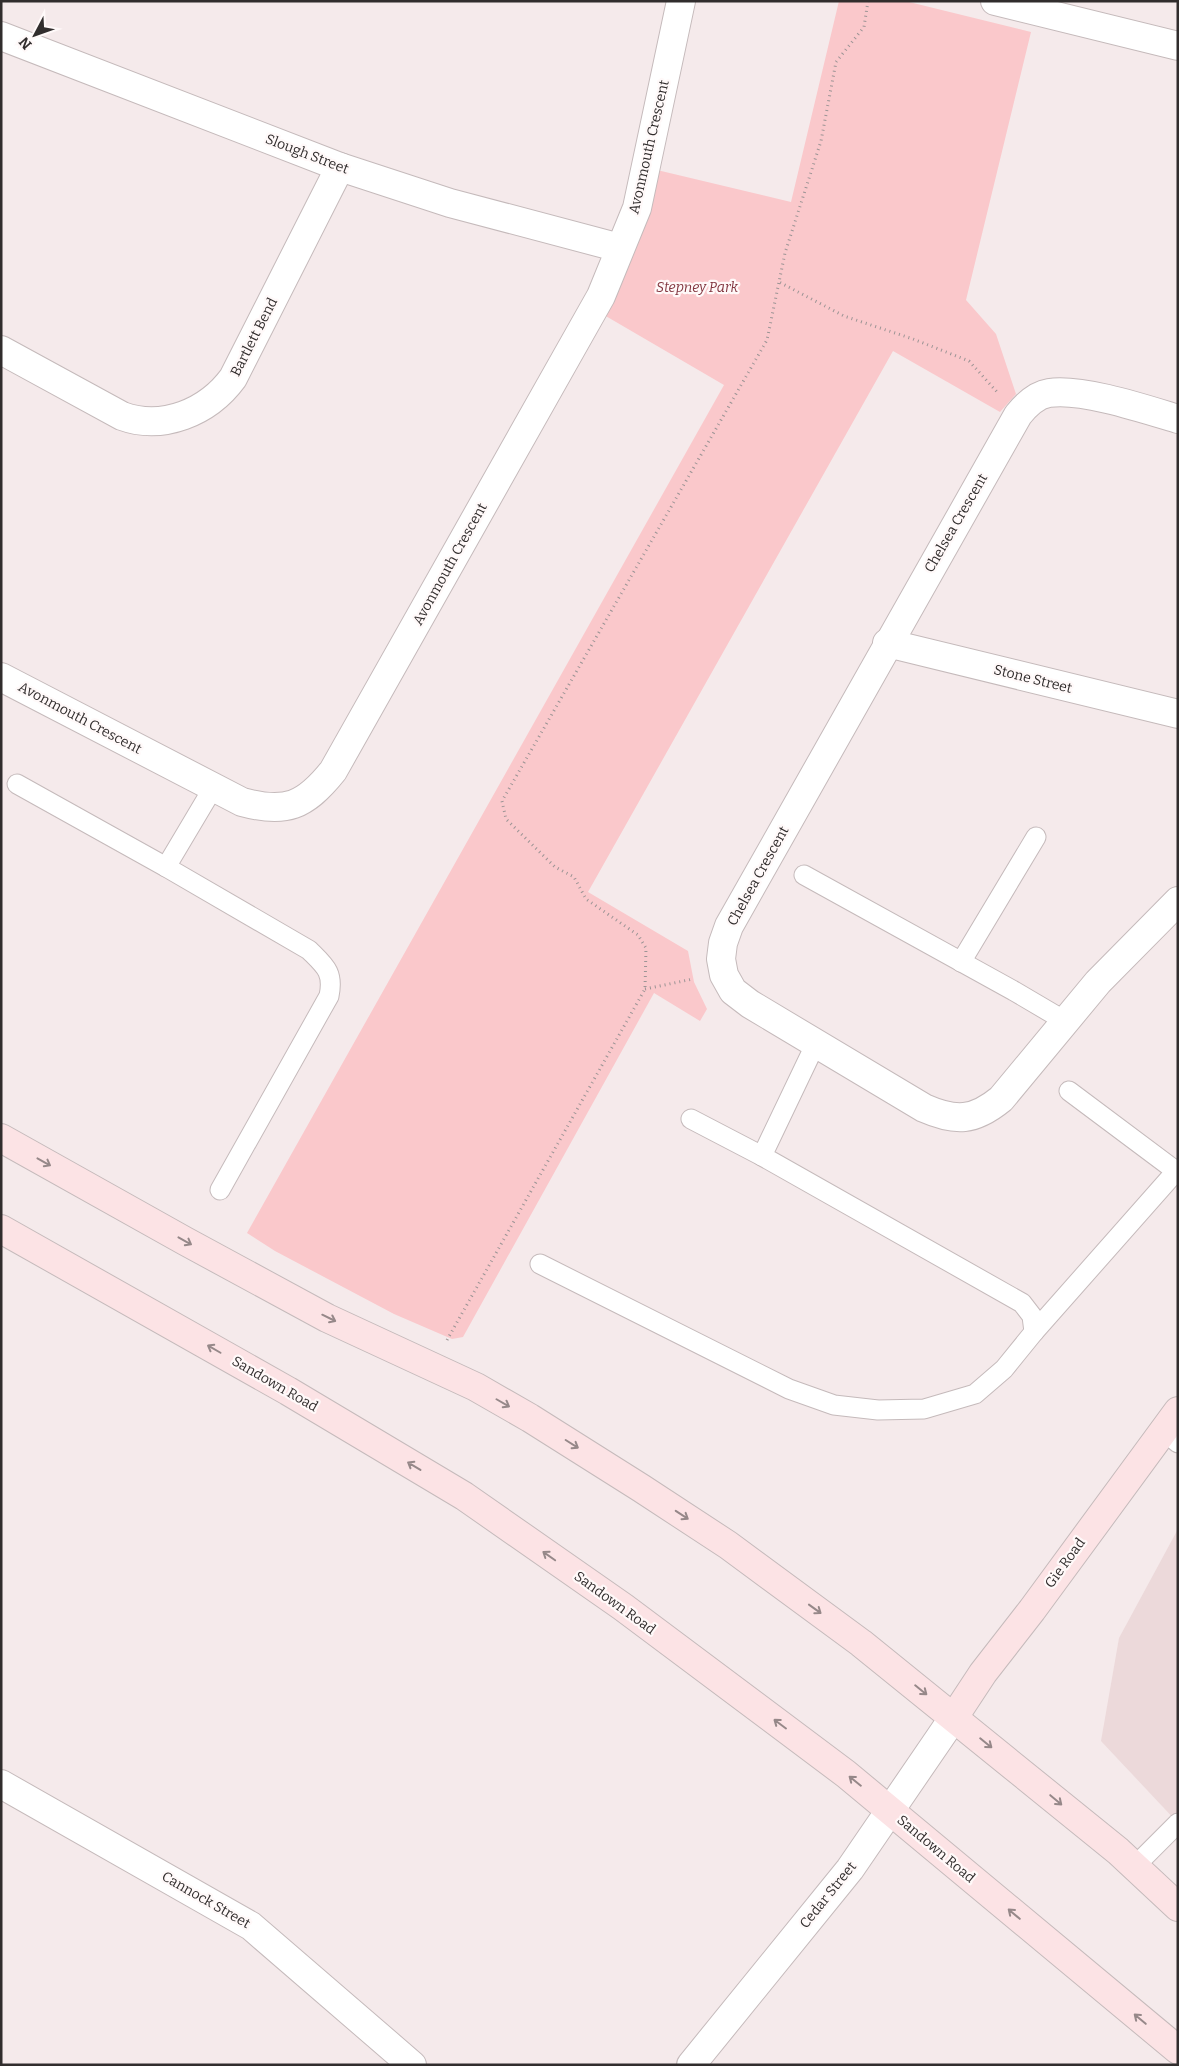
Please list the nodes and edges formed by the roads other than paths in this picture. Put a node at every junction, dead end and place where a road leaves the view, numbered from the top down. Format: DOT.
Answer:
graph roads {
  1 [pos="681,1"];
  2 [pos="995,1"];
  3 [pos="1,36"];
  4 [pos="1178,46"];
  5 [pos="340,167"];
  6 [pos="620,248"];
  7 [pos="1,350"];
  8 [pos="1178,419"];
  9 [pos="887,643"];
  10 [pos="1,677"];
  11 [pos="1178,714"];
  12 [pos="18,784"];
  13 [pos="213,788"];
  14 [pos="1036,837"];
  15 [pos="166,867"];
  16 [pos="804,875"];
  17 [pos="1178,900"];
  18 [pos="961,962"];
  19 [pos="1065,1021"];
  20 [pos="816,1044"];
  21 [pos="1070,1091"];
  22 [pos="691,1119"];
  23 [pos="1,1138"];
  24 [pos="762,1156"];
  25 [pos="1177,1170"];
  26 [pos="220,1190"];
  27 [pos="1,1229"];
  28 [pos="540,1264"];
  29 [pos="1034,1332"];
  30 [pos="1172,1428"];
  31 [pos="954,1717"];
  32 [pos="1,1784"];
  33 [pos="890,1810"];
  34 [pos="1178,1823"];
  35 [pos="1134,1867"];
  36 [pos="1178,1907"];
  37 [pos="1178,2050"];
  38 [pos="412,2065"];
  39 [pos="691,2065"];
  1 -- 6 [label="street, Avonmouth Crescent"];
  2 -- 4 [label="street"];
  3 -- 5 [label="street, Slough Street"];
  5 -- 6 [label="street, Slough Street"];
  5 -- 7 [label="street, Bartlett Bend"];
  6 -- 13 [label="street, Avonmouth Crescent"];
  8 -- 9 [label="street, Chelsea Crescent"];
  9 -- 11 [label="street, Stone Street"];
  9 -- 20 [label="street, Chelsea Crescent"];
  10 -- 13 [label="street, Avonmouth Crescent"];
  12 -- 15 [label="lane"];
  13 -- 15 [label="lane"];
  14 -- 18 [label="lane"];
  15 -- 26 [label="lane"];
  16 -- 18 [label="lane"];
  17 -- 19 [label="street"];
  18 -- 19 [label="lane"];
  19 -- 20 [label="street"];
  20 -- 24 [label="lane"];
  21 -- 25 [label="lane"];
  22 -- 24 [label="lane"];
  23 -- 31 [label="main road, one-way"];
  24 -- 29 [label="lane"];
  25 -- 29 [label="lane"];
  33 -- 27 [label="main road, Sandown Road, one-way"];
  28 -- 29 [label="lane"];
  30 -- 31 [label="main road, Gie Road"];
  31 -- 33 [label="street, Cedar Street"];
  31 -- 35 [label="main road, one-way"];
  32 -- 38 [label="street, Cannock Street"];
  37 -- 33 [label="main road, Sandown Road, one-way"];
  33 -- 39 [label="street, Cedar Street"];
  34 -- 35 [label="lane"];
  35 -- 36 [label="main road"];
}
